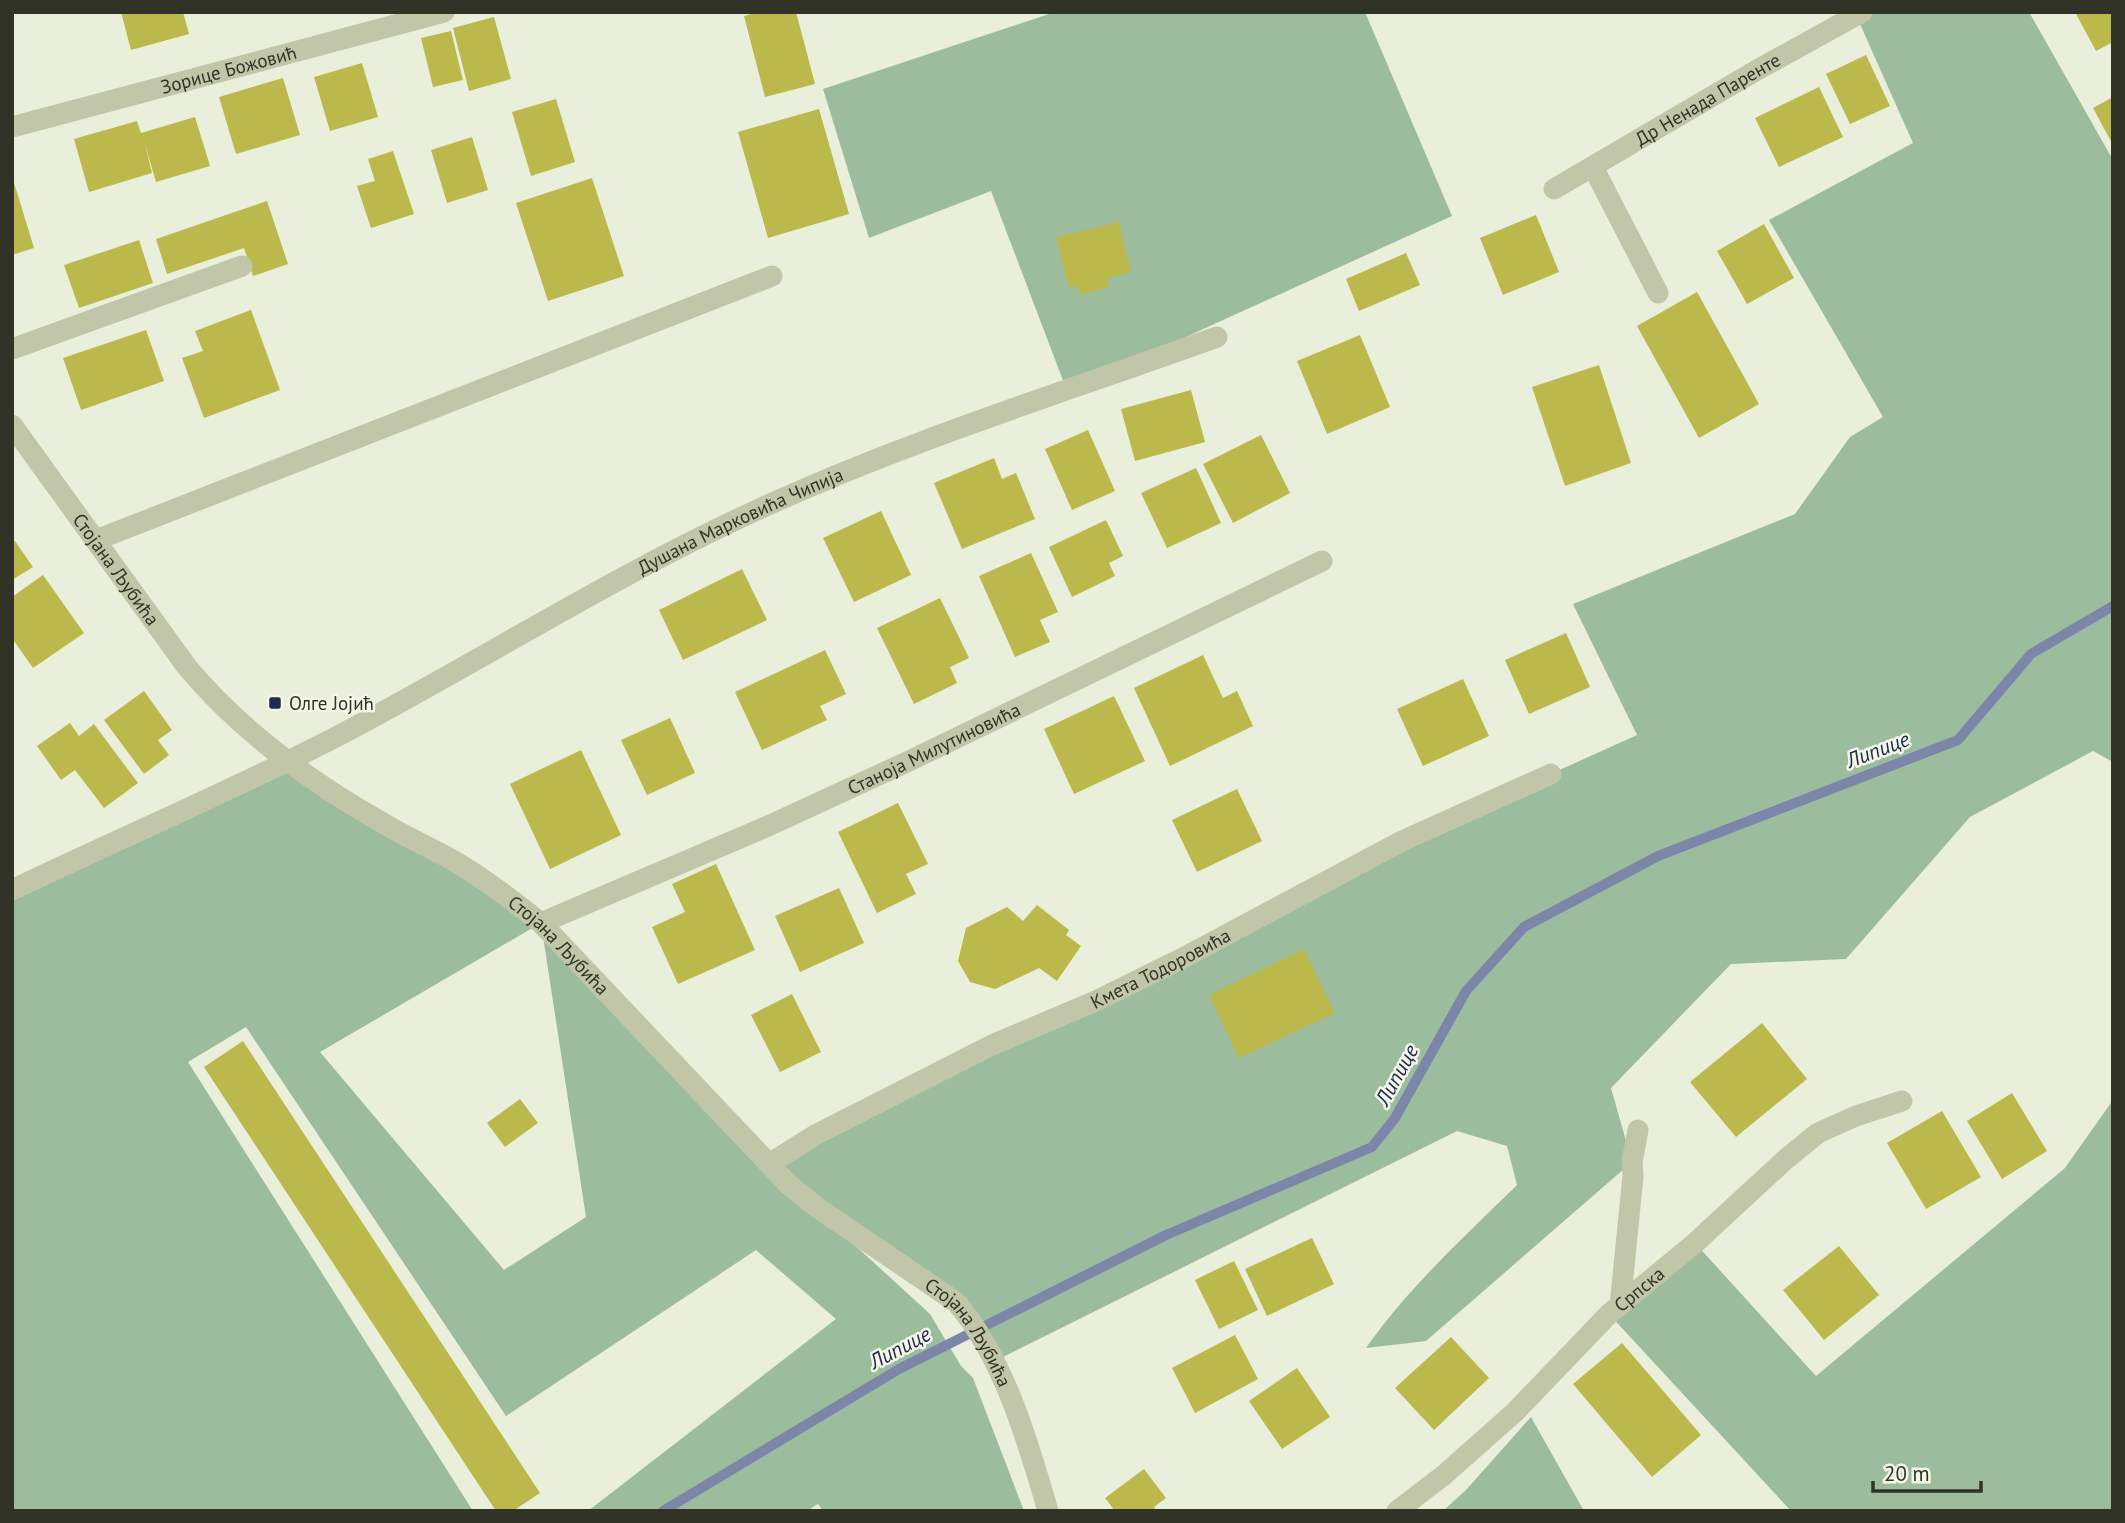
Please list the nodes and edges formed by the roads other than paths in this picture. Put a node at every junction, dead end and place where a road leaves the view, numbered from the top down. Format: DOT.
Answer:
graph roads {
  1 [pos="444,12"];
  2 [pos="1862,12"];
  3 [pos="12,127"];
  4 [pos="1593,167"];
  5 [pos="1554,189"];
  6 [pos="242,266"];
  7 [pos="772,276"];
  8 [pos="1658,293"];
  9 [pos="1217,337"];
  10 [pos="12,349"];
  11 [pos="12,425"];
  12 [pos="96,540"];
  13 [pos="1321,561"];
  14 [pos="288,760"];
  15 [pos="1551,774"];
  16 [pos="12,890"];
  17 [pos="541,923"];
  18 [pos="1902,1101"];
  19 [pos="1638,1130"];
  20 [pos="769,1164"];
  21 [pos="1620,1306"];
  22 [pos="1048,1511"];
  23 [pos="1398,1511"];
  1 -- 3 [label="street, Зорице Божовић"];
  2 -- 4 [label="street, Др Ненада Паренте"];
  4 -- 5 [label="street, Др Ненада Паренте"];
  4 -- 8 [label="street"];
  6 -- 10 [label="street"];
  7 -- 12 [label="street"];
  9 -- 14 [label="street, Душана Марковића Чипија"];
  11 -- 12 [label="street, Стојана Љубића"];
  12 -- 14 [label="street, Стојана Љубића"];
  13 -- 17 [label="street, Станоја Милутиновића"];
  14 -- 16 [label="street"];
  14 -- 17 [label="street, Стојана Љубића"];
  15 -- 20 [label="street, Кмета Тодоровића"];
  17 -- 20 [label="street, Стојана Љубића"];
  18 -- 21 [label="street, Српска"];
  19 -- 21 [label="street"];
  20 -- 22 [label="street, Стојана Љубића"];
  21 -- 23 [label="street, Српска"];
}
